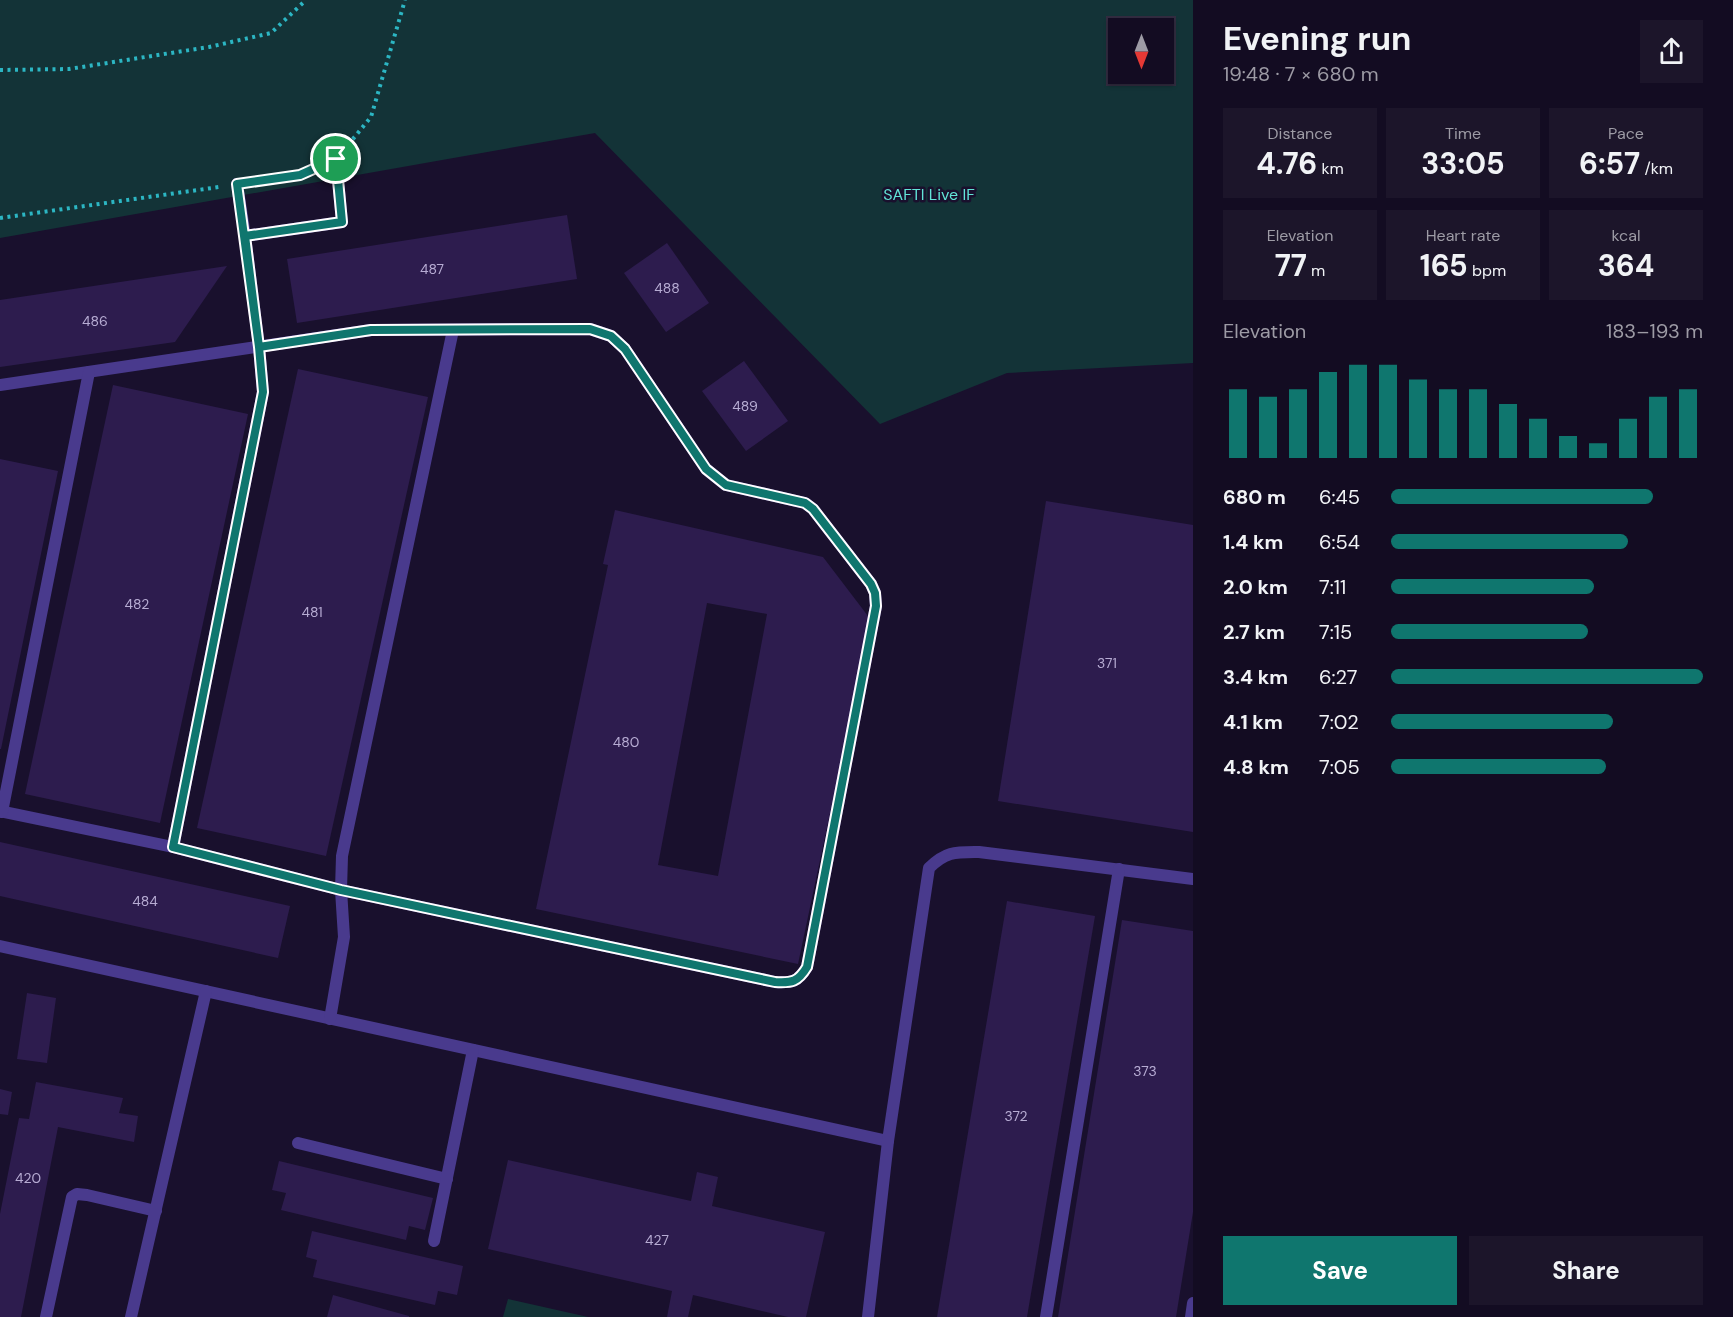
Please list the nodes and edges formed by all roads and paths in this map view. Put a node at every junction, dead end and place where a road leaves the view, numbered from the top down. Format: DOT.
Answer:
graph roads {
  1 [pos="306,0"];
  2 [pos="405,0"];
  3 [pos="0,70"];
  4 [pos="336,159"];
  5 [pos="237,184"];
  6 [pos="0,218"];
  7 [pos="245,236"];
  8 [pos="453,330"];
  9 [pos="259,347"];
  10 [pos="89,372"];
  11 [pos="0,385"];
  12 [pos="1,812"];
  13 [pos="173,847"];
  14 [pos="1119,869"];
  15 [pos="1193,879"];
  16 [pos="341,890"];
  17 [pos="0,946"];
  18 [pos="206,991"];
  19 [pos="330,1018"];
  20 [pos="473,1050"];
  21 [pos="888,1141"];
  22 [pos="298,1143"];
  23 [pos="447,1179"];
  24 [pos="156,1211"];
  25 [pos="435,1241"];
  26 [pos="1193,1303"];
  27 [pos="46,1317"];
  28 [pos="132,1317"];
  29 [pos="868,1317"];
  30 [pos="1046,1317"];
  31 [pos="1191,1317"];
  1 -- 3 [label="path"];
  2 -- 4 [label="path"];
  4 -- 5 [label="path"];
  4 -- 7 [label="lane"];
  5 -- 6 [label="path"];
  5 -- 7 [label="lane"];
  7 -- 9 [label="lane"];
  8 -- 9 [label="lane"];
  8 -- 16 [label="lane"];
  8 -- 16 [label="lane"];
  9 -- 10 [label="lane"];
  9 -- 13 [label="lane"];
  10 -- 11 [label="lane"];
  10 -- 12 [label="lane"];
  12 -- 13 [label="lane"];
  13 -- 16 [label="lane"];
  14 -- 15 [label="lane"];
  14 -- 21 [label="lane"];
  14 -- 30 [label="lane"];
  16 -- 19 [label="lane"];
  17 -- 18 [label="lane"];
  18 -- 19 [label="lane"];
  18 -- 24 [label="lane"];
  19 -- 20 [label="lane"];
  20 -- 21 [label="lane"];
  20 -- 23 [label="lane"];
  21 -- 29 [label="lane"];
  22 -- 23 [label="lane"];
  23 -- 25 [label="lane"];
  24 -- 27 [label="lane"];
  24 -- 28 [label="lane"];
  26 -- 31 [label="lane"];
}
